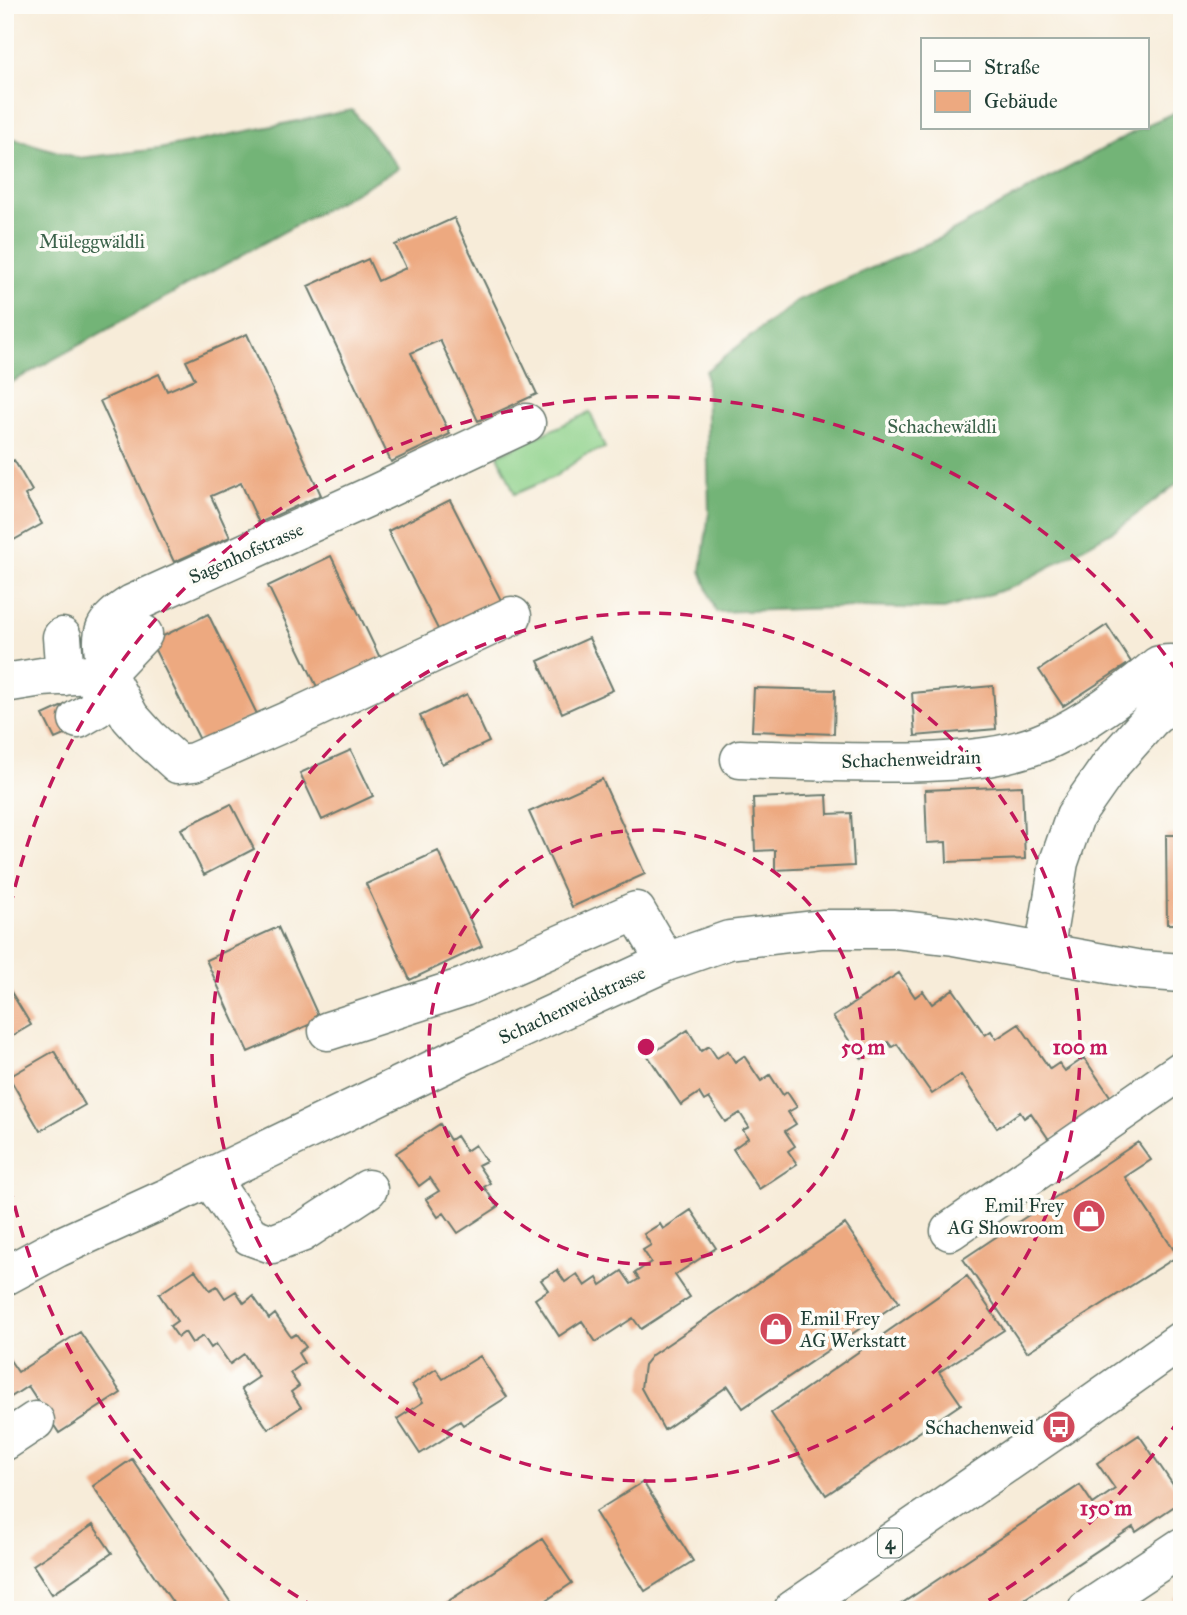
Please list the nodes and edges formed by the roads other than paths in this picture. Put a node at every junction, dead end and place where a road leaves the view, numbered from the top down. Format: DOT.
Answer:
graph roads {
  1 [pos="526,423"];
  2 [pos="512,616"];
  3 [pos="143,634"];
  4 [pos="62,637"];
  5 [pos="1182,669"];
  6 [pos="106,673"];
  7 [pos="65,676"];
  8 [pos="5,683"];
  9 [pos="1182,692"];
  10 [pos="78,719"];
  11 [pos="740,759"];
  12 [pos="1044,953"];
  13 [pos="666,962"];
  14 [pos="1182,973"];
  15 [pos="328,1031"];
  16 [pos="1182,1070"];
  17 [pos="209,1177"];
  18 [pos="368,1189"];
  19 [pos="950,1231"];
  20 [pos="5,1276"];
  21 [pos="1182,1340"];
  22 [pos="1182,1547"];
  23 [pos="793,1610"];
  24 [pos="1087,1610"];
  1 -- 6 [label="street, Sagenhofstrasse"];
  2 -- 6 [label="street"];
  3 -- 6 [label="street"];
  4 -- 7 [label="street"];
  5 -- 11 [label="street, Schachenweidrain"];
  6 -- 7 [label="street"];
  6 -- 10 [label="street"];
  7 -- 8 [label="street"];
  9 -- 12 [label="street"];
  12 -- 13 [label="street, Schachenweidstrasse"];
  12 -- 14 [label="street, Schachenweidstrasse"];
  13 -- 15 [label="street"];
  13 -- 17 [label="street, Schachenweidstrasse"];
  16 -- 19 [label="street"];
  17 -- 18 [label="street"];
  17 -- 20 [label="street, Schachenweidstrasse"];
  21 -- 23 [label="street, 4"];
  22 -- 24 [label="street"];
}
